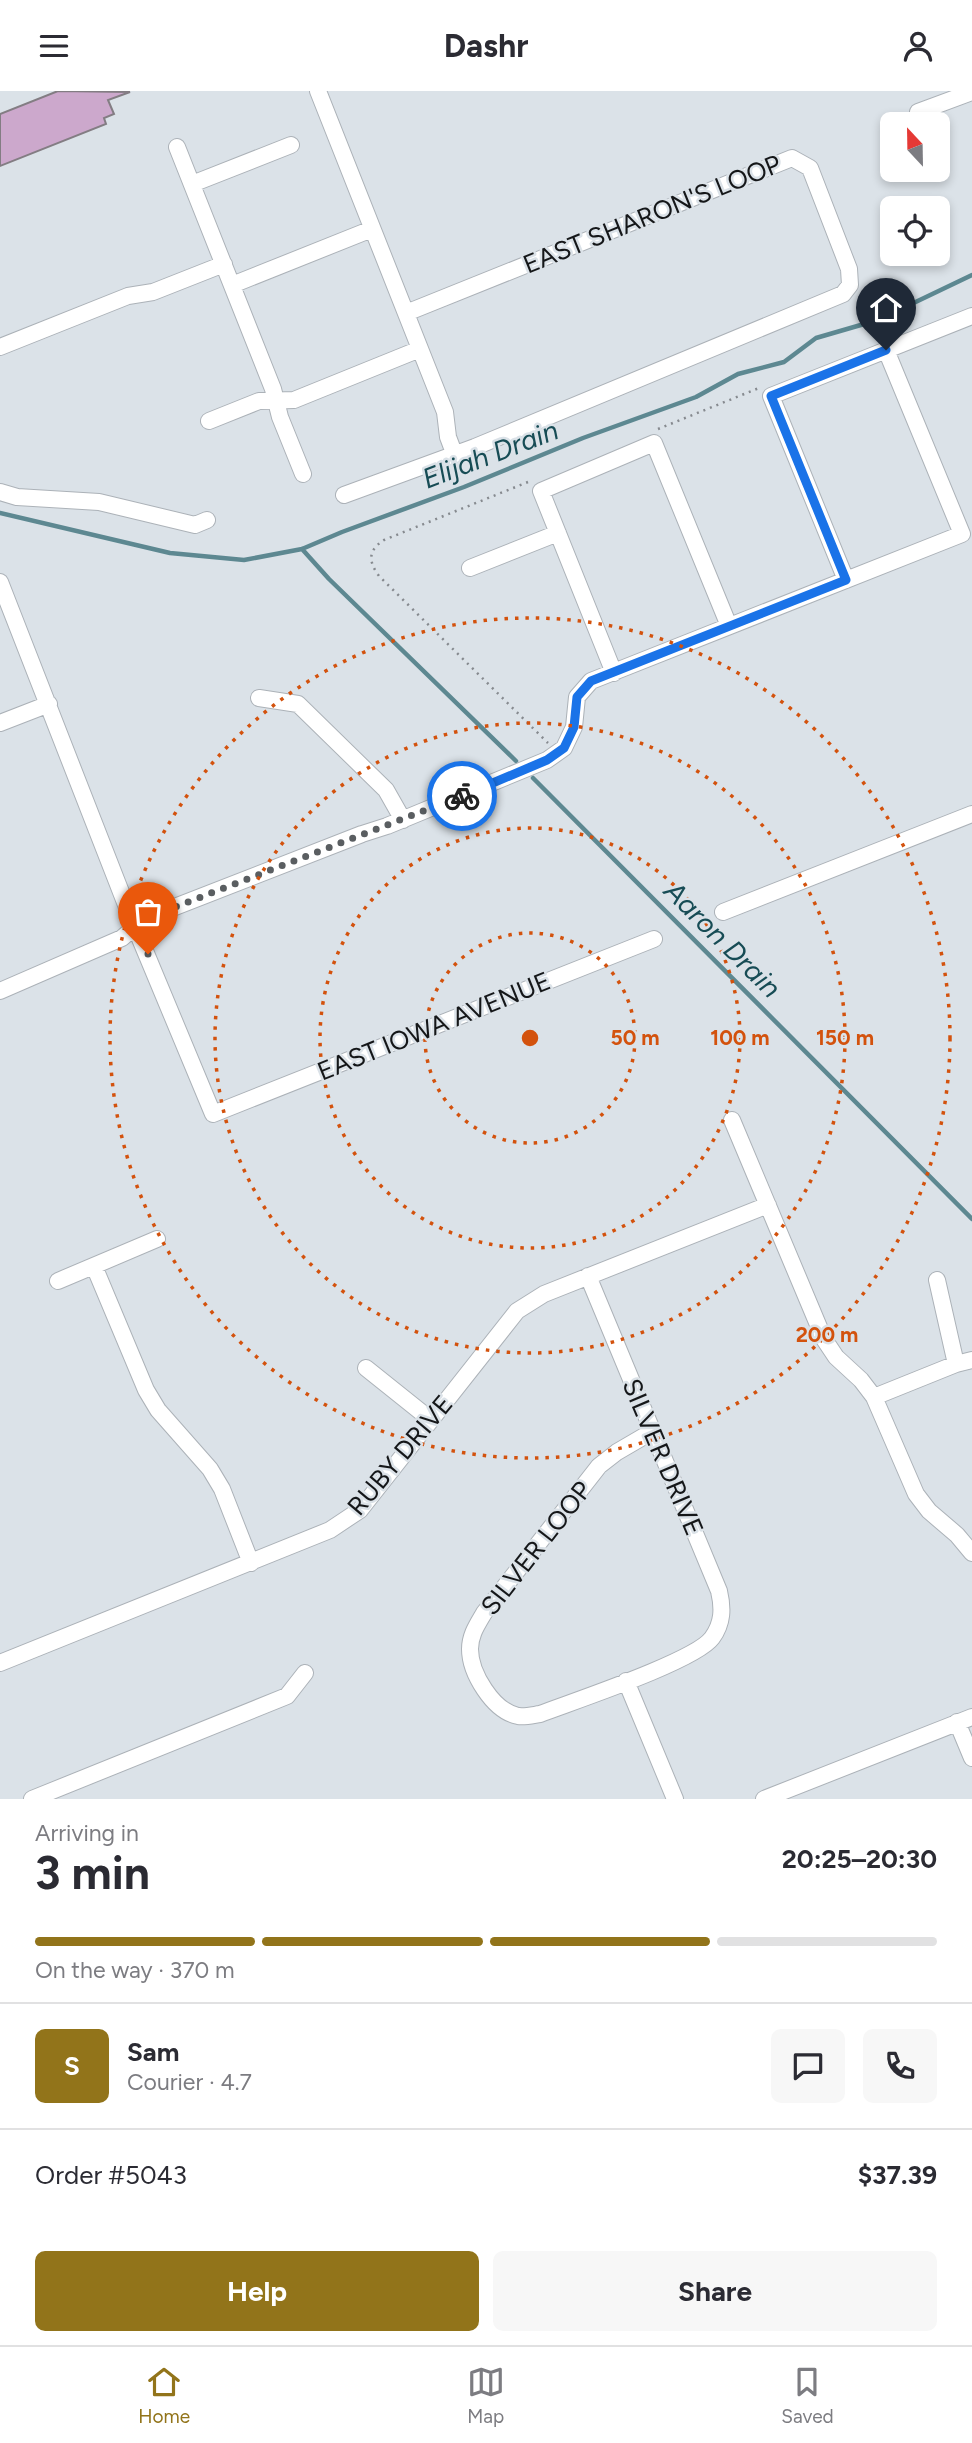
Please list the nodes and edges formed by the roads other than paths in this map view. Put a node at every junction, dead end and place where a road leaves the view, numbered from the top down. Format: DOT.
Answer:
graph roads {
  1 [pos="317,91"];
  2 [pos="972,92"];
  3 [pos="918,112"];
  4 [pos="291,145"];
  5 [pos="177,147"];
  6 [pos="192,184"];
  7 [pos="372,229"];
  8 [pos="224,264"];
  9 [pos="232,285"];
  10 [pos="406,313"];
  11 [pos="972,316"];
  12 [pos="0,348"];
  13 [pos="420,349"];
  14 [pos="886,350"];
  15 [pos="276,401"];
  16 [pos="209,421"];
  17 [pos="454,453"];
  18 [pos="303,474"];
  19 [pos="0,492"];
  20 [pos="344,495"];
  21 [pos="207,520"];
  22 [pos="558,533"];
  23 [pos="470,568"];
  24 [pos="846,580"];
  25 [pos="0,582"];
  26 [pos="729,626"];
  27 [pos="614,673"];
  28 [pos="259,698"];
  29 [pos="49,705"];
  30 [pos="0,723"];
  31 [pos="972,814"];
  32 [pos="402,820"];
  33 [pos="723,912"];
  34 [pos="136,927"];
  35 [pos="654,939"];
  36 [pos="0,991"];
  37 [pos="732,1120"];
  38 [pos="768,1205"];
  39 [pos="157,1239"];
  40 [pos="94,1266"];
  41 [pos="588,1276"];
  42 [pos="937,1280"];
  43 [pos="58,1281"];
  44 [pos="964,1362"];
  45 [pos="366,1368"];
  46 [pos="874,1397"];
  47 [pos="431,1420"];
  48 [pos="653,1431"];
  49 [pos="972,1553"];
  50 [pos="251,1563"];
  51 [pos="712,1639"];
  52 [pos="0,1663"];
  53 [pos="305,1673"];
  54 [pos="626,1681"];
  55 [pos="965,1720"];
  56 [pos="972,1758"];
  57 [pos="806,1791"];
  58 [pos="32,1799"];
  59 [pos="675,1799"];
  60 [pos="764,1799"];
  1 -- 7 [label="street"];
  2 -- 3 [label="street"];
  4 -- 6 [label="street"];
  5 -- 6 [label="street"];
  6 -- 8 [label="street"];
  7 -- 9 [label="street"];
  7 -- 10 [label="street"];
  8 -- 9 [label="street"];
  8 -- 12 [label="street"];
  9 -- 15 [label="street"];
  10 -- 13 [label="street"];
  10 -- 17 [label="street, EAST SHARON'S LOOP"];
  11 -- 14 [label="street"];
  13 -- 15 [label="street"];
  13 -- 17 [label="street"];
  14 -- 24 [label="street"];
  14 -- 24 [label="street"];
  15 -- 16 [label="street"];
  15 -- 18 [label="street"];
  17 -- 20 [label="street"];
  19 -- 21 [label="street"];
  22 -- 23 [label="street"];
  22 -- 26 [label="street"];
  22 -- 27 [label="street"];
  24 -- 26 [label="street"];
  25 -- 29 [label="street"];
  26 -- 27 [label="street"];
  27 -- 32 [label="street"];
  28 -- 32 [label="street"];
  29 -- 30 [label="street"];
  29 -- 34 [label="street"];
  31 -- 33 [label="street"];
  32 -- 34 [label="street"];
  34 -- 35 [label="street, EAST IOWA AVENUE"];
  34 -- 36 [label="street"];
  37 -- 38 [label="street"];
  38 -- 41 [label="street, RUBY DRIVE"];
  38 -- 46 [label="street"];
  39 -- 40 [label="street"];
  40 -- 43 [label="street"];
  40 -- 50 [label="street"];
  41 -- 47 [label="street, RUBY DRIVE"];
  41 -- 48 [label="street, SILVER DRIVE"];
  42 -- 44 [label="street"];
  44 -- 46 [label="street"];
  45 -- 47 [label="street"];
  46 -- 49 [label="street"];
  47 -- 50 [label="street, RUBY DRIVE"];
  48 -- 51 [label="street, SILVER DRIVE"];
  48 -- 54 [label="street, SILVER LOOP"];
  50 -- 52 [label="street, RUBY DRIVE"];
  51 -- 54 [label="street, SILVER LOOP"];
  53 -- 58 [label="street"];
  54 -- 59 [label="street"];
  55 -- 56 [label="street"];
  55 -- 57 [label="street"];
  57 -- 60 [label="street"];
}
